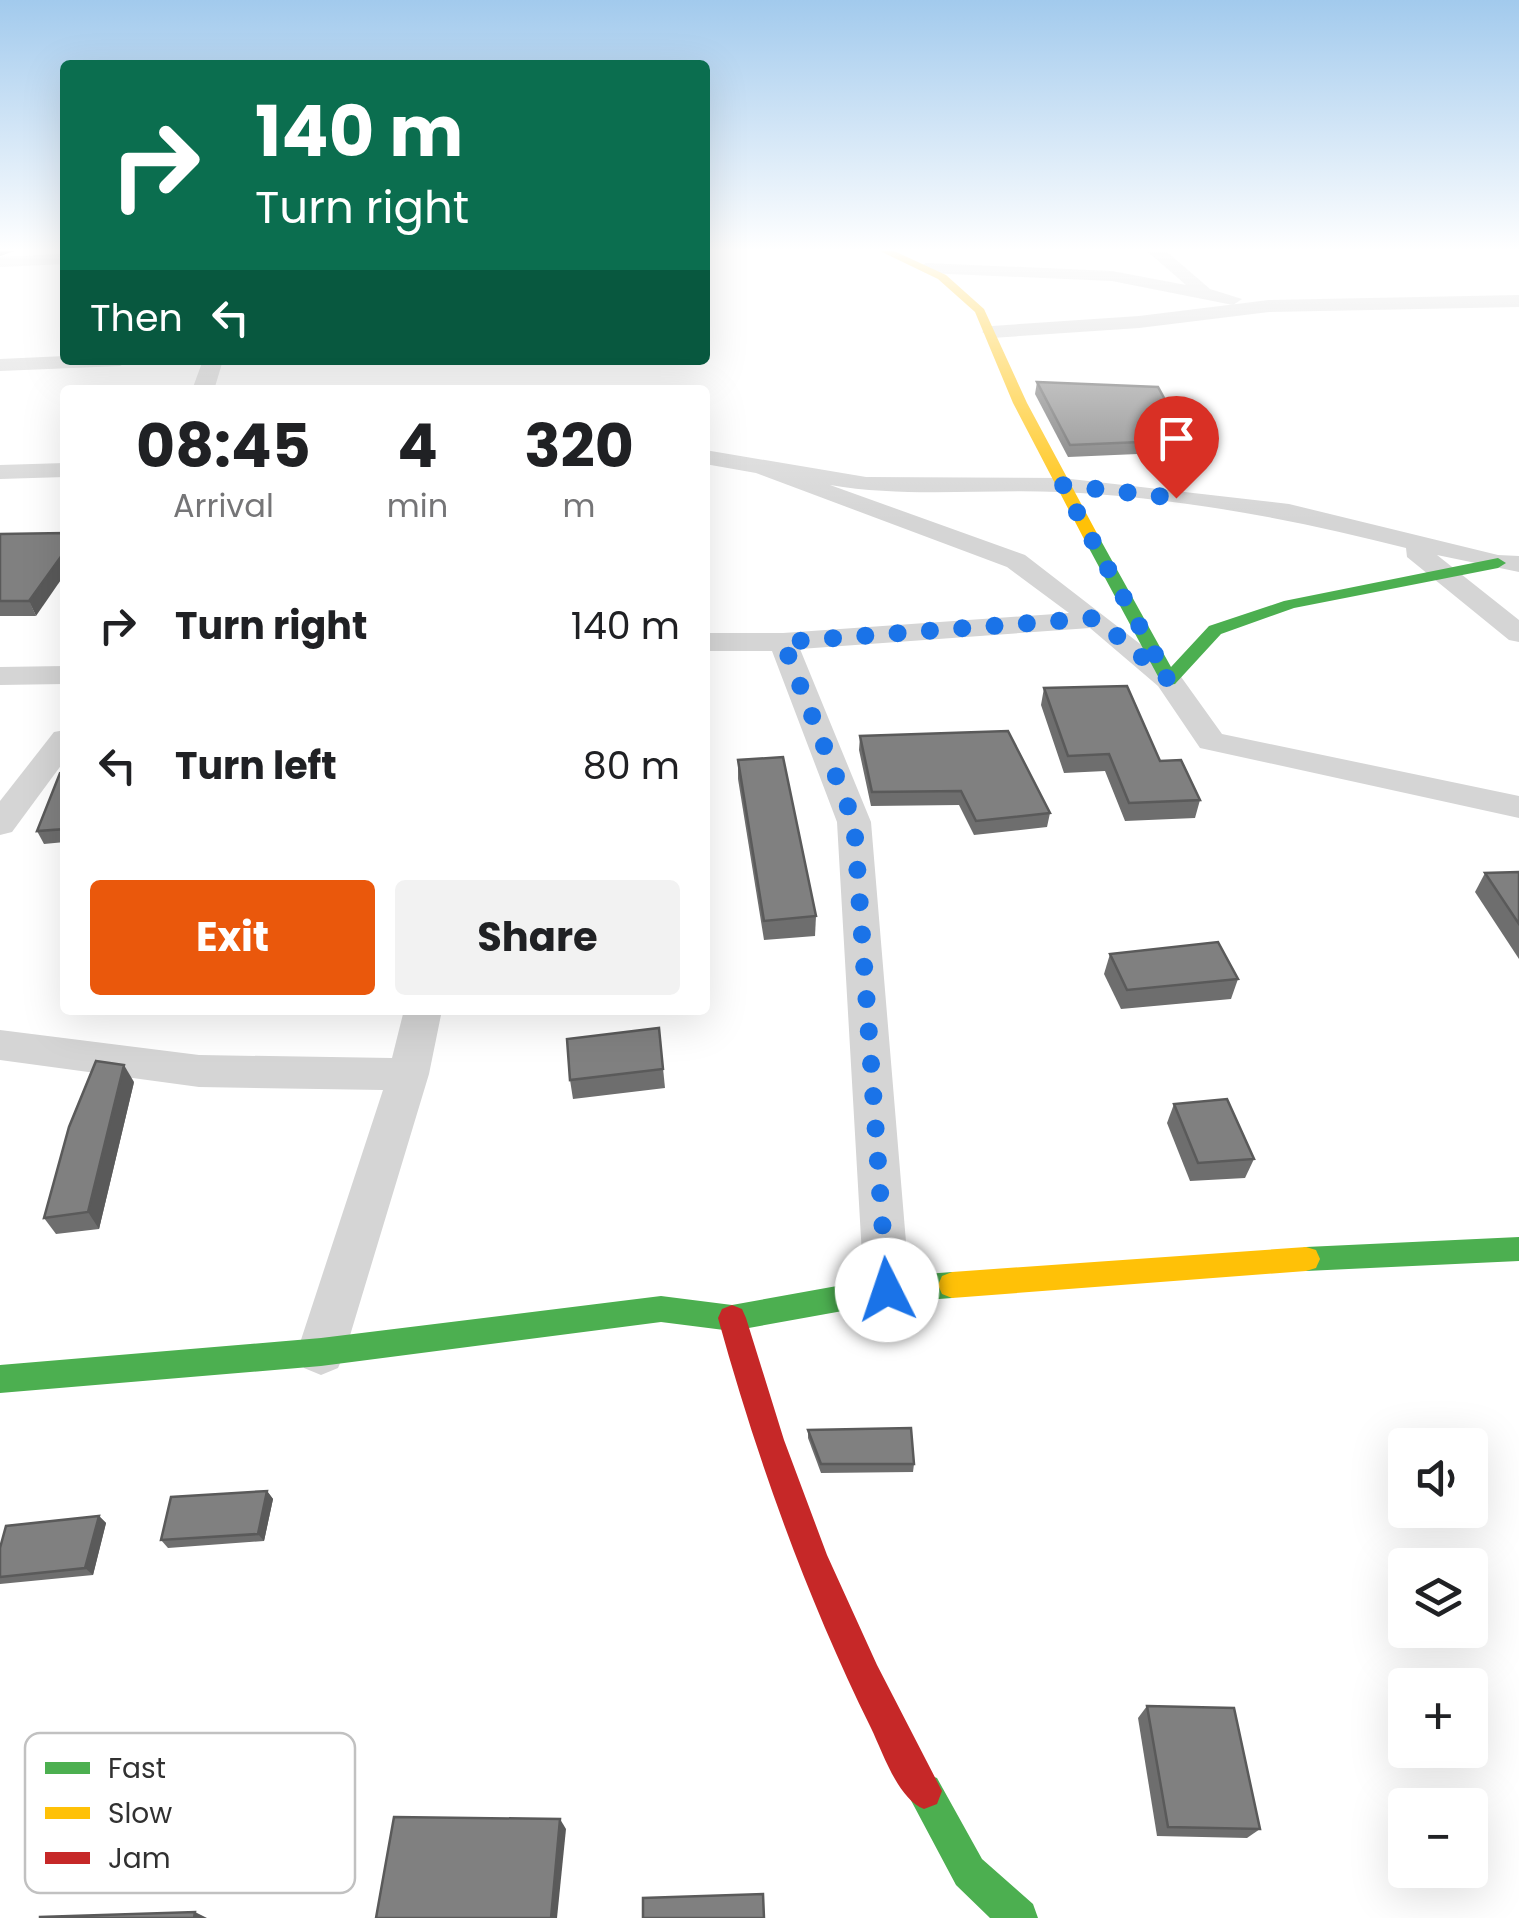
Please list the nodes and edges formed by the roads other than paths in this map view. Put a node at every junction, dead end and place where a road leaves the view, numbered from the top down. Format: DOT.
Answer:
graph roads {
  1 [pos="995,341"];
  2 [pos="60,362"];
  3 [pos="0,365"];
  4 [pos="72,365"];
  5 [pos="109,383"];
  6 [pos="710,459"];
  7 [pos="60,470"];
  8 [pos="766,470"];
  9 [pos="0,472"];
  10 [pos="1062,485"];
  11 [pos="1401,539"];
  12 [pos="1508,563"];
  13 [pos="1441,574"];
  14 [pos="1096,618"];
  15 [pos="1519,634"];
  16 [pos="710,642"];
  17 [pos="783,642"];
  18 [pos="60,675"];
  19 [pos="0,676"];
  20 [pos="1169,680"];
  21 [pos="60,746"];
  22 [pos="1519,806"];
  23 [pos="0,824"];
  24 [pos="422,1015"];
  25 [pos="0,1045"];
  26 [pos="409,1074"];
  27 [pos="1519,1249"];
  28 [pos="887,1290"];
  29 [pos="732,1318"];
  30 [pos="321,1352"];
  31 [pos="0,1379"];
  32 [pos="1019,1918"];
  1 -- 10 [label="street"];
  2 -- 3 [label="street"];
  4 -- 5 [label="street"];
  6 -- 8 [label="street"];
  7 -- 9 [label="street"];
  8 -- 10 [label="street"];
  8 -- 14 [label="street"];
  10 -- 11 [label="street"];
  10 -- 20 [label="street"];
  11 -- 12 [label="street"];
  11 -- 13 [label="street"];
  12 -- 13 [label="street"];
  13 -- 15 [label="street"];
  13 -- 20 [label="street"];
  14 -- 17 [label="street"];
  14 -- 20 [label="street"];
  16 -- 17 [label="street"];
  17 -- 28 [label="street"];
  18 -- 19 [label="street"];
  20 -- 22 [label="street"];
  21 -- 23 [label="street"];
  24 -- 26 [label="street"];
  25 -- 26 [label="street"];
  26 -- 30 [label="street"];
  27 -- 28 [label="street"];
  28 -- 29 [label="street"];
  29 -- 30 [label="street"];
  29 -- 32 [label="street"];
  30 -- 31 [label="street"];
}
